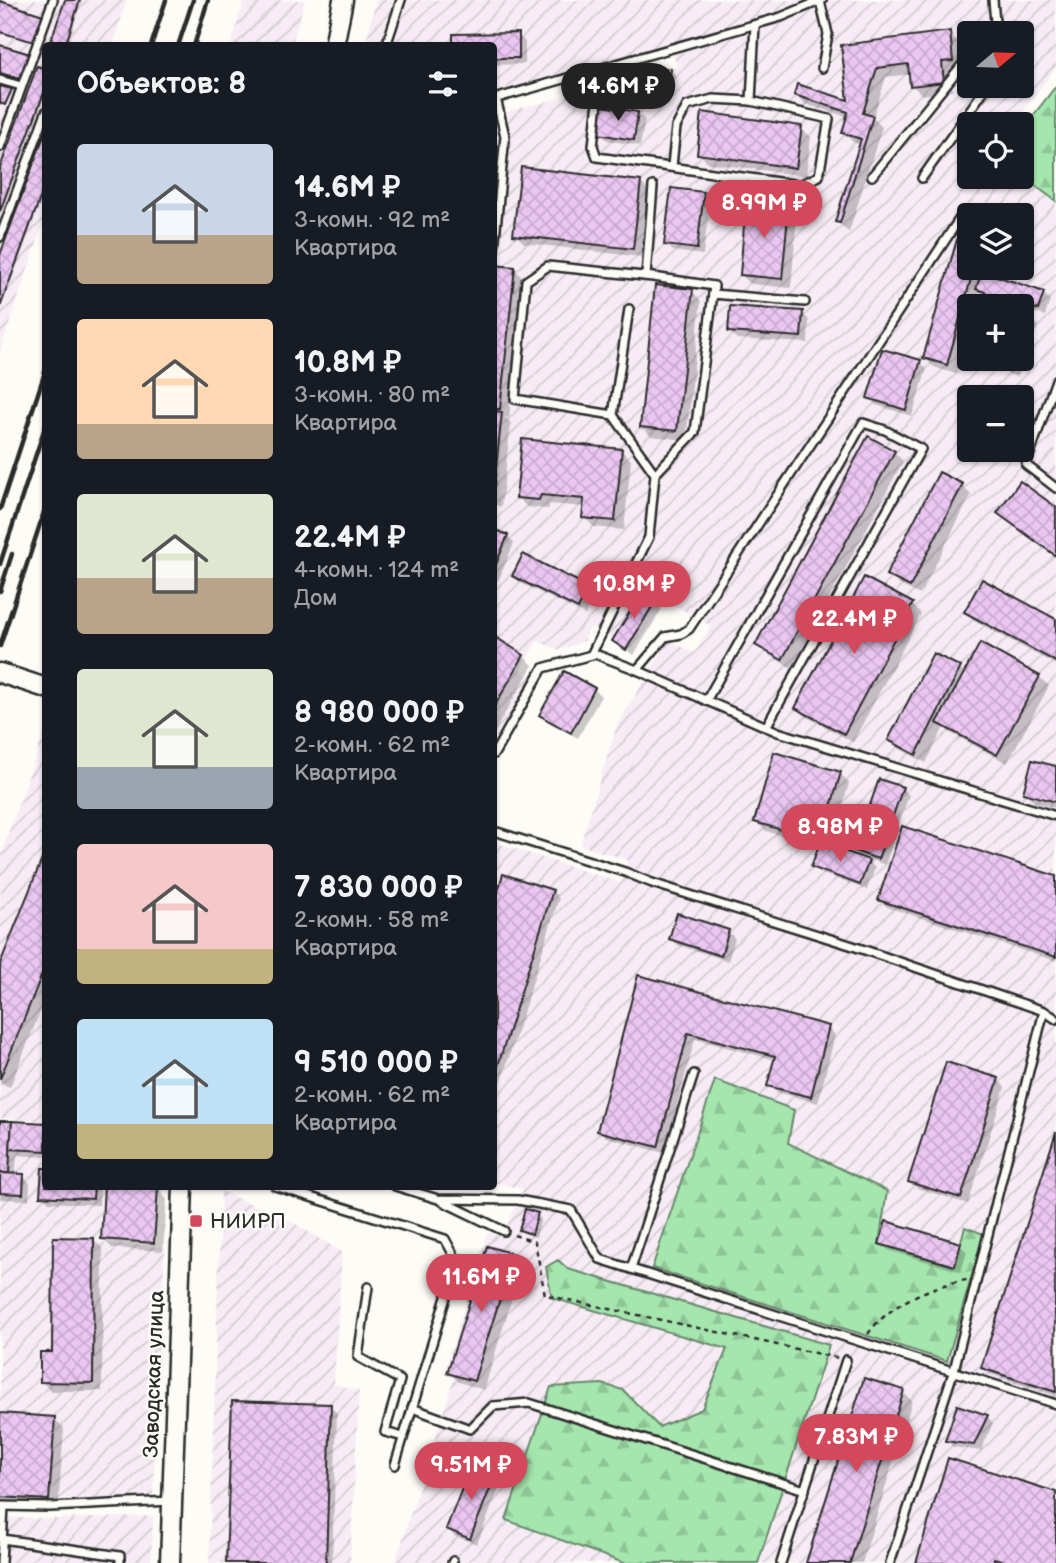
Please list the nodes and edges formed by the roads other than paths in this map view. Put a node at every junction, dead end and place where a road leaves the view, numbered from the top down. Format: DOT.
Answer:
graph roads {
  1 [pos="54,0"];
  2 [pos="343,0"];
  3 [pos="401,0"];
  4 [pos="821,0"];
  5 [pos="993,0"];
  6 [pos="995,21"];
  7 [pos="755,25"];
  8 [pos="335,42"];
  9 [pos="387,42"];
  10 [pos="822,68"];
  11 [pos="957,71"];
  12 [pos="0,80"];
  13 [pos="21,86"];
  14 [pos="497,97"];
  15 [pos="979,98"];
  16 [pos="615,99"];
  17 [pos="751,101"];
  18 [pos="497,106"];
  19 [pos="42,123"];
  20 [pos="0,147"];
  21 [pos="672,166"];
  22 [pos="873,176"];
  23 [pos="922,178"];
  24 [pos="653,186"];
  25 [pos="497,218"];
  26 [pos="957,223"];
  27 [pos="0,237"];
  28 [pos="646,276"];
  29 [pos="713,294"];
  30 [pos="805,302"];
  31 [pos="629,309"];
  32 [pos="1056,380"];
  33 [pos="613,415"];
  34 [pos="655,474"];
  35 [pos="1056,488"];
  36 [pos="591,654"];
  37 [pos="638,670"];
  38 [pos="0,673"];
  39 [pos="42,687"];
  40 [pos="706,701"];
  41 [pos="766,727"];
  42 [pos="497,749"];
  43 [pos="1056,816"];
  44 [pos="497,832"];
  45 [pos="1044,1011"];
  46 [pos="1056,1019"];
  47 [pos="694,1074"];
  48 [pos="183,1190"];
  49 [pos="288,1190"];
  50 [pos="408,1190"];
  51 [pos="438,1199"];
  52 [pos="504,1231"];
  53 [pos="631,1269"];
  54 [pos="368,1287"];
  55 [pos="846,1360"];
  56 [pos="954,1370"];
  57 [pos="1056,1404"];
  58 [pos="412,1408"];
  59 [pos="403,1437"];
  60 [pos="395,1465"];
  61 [pos="805,1490"];
  62 [pos="172,1502"];
  63 [pos="2,1506"];
  64 [pos="2,1539"];
  65 [pos="1,1563"];
  66 [pos="120,1563"];
  67 [pos="170,1563"];
  68 [pos="781,1563"];
  69 [pos="890,1563"];
  1 -- 13 [label="lane"];
  2 -- 8 [label="street"];
  3 -- 9 [label="lane"];
  4 -- 7 [label="lane"];
  4 -- 10 [label="lane"];
  5 -- 6 [label="lane"];
  7 -- 14 [label="lane"];
  7 -- 17 [label="lane"];
  11 -- 22 [label="lane"];
  12 -- 13 [label="lane"];
  13 -- 20 [label="lane"];
  15 -- 23 [label="lane"];
  16 -- 21 [label="lane"];
  17 -- 21 [label="lane"];
  17 -- 21 [label="lane"];
  18 -- 25 [label="lane"];
  19 -- 27 [label="lane"];
  24 -- 28 [label="lane"];
  26 -- 37 [label="lane"];
  28 -- 29 [label="lane"];
  28 -- 33 [label="lane"];
  29 -- 30 [label="lane"];
  29 -- 34 [label="lane"];
  31 -- 33 [label="lane"];
  32 -- 35 [label="lane"];
  33 -- 34 [label="lane"];
  34 -- 36 [label="lane"];
  36 -- 37 [label="lane"];
  36 -- 42 [label="lane"];
  37 -- 40 [label="lane"];
  38 -- 39 [label="street"];
  40 -- 41 [label="lane"];
  40 -- 41 [label="lane"];
  41 -- 43 [label="lane"];
  44 -- 45 [label="lane"];
  45 -- 46 [label="lane"];
  45 -- 56 [label="lane"];
  47 -- 53 [label="lane"];
  48 -- 62 [label="street, Заводская улица"];
  49 -- 58 [label="lane"];
  50 -- 51 [label="lane"];
  51 -- 52 [label="lane"];
  51 -- 53 [label="lane"];
  53 -- 56 [label="lane"];
  54 -- 59 [label="lane"];
  55 -- 61 [label="lane"];
  56 -- 57 [label="lane"];
  56 -- 69 [label="lane"];
  58 -- 59 [label="lane"];
  58 -- 61 [label="lane"];
  59 -- 60 [label="lane"];
  61 -- 68 [label="lane"];
  62 -- 63 [label="lane"];
  62 -- 67 [label="street, Заводская улица"];
  63 -- 64 [label="lane"];
  64 -- 65 [label="lane"];
  64 -- 66 [label="lane"];
}
